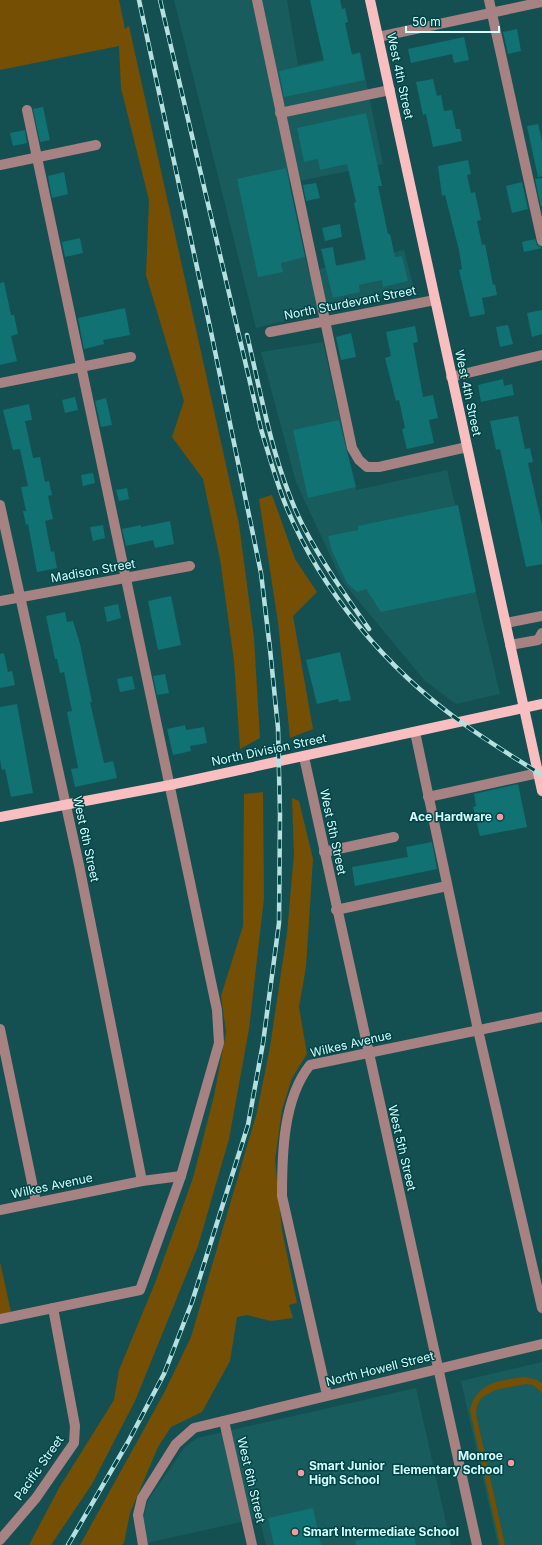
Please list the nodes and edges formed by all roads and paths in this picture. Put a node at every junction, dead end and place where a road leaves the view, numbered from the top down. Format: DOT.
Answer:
graph roads {
  1 [pos="257,0"];
  2 [pos="370,0"];
  3 [pos="489,0"];
  4 [pos="542,2"];
  5 [pos="492,12"];
  6 [pos="378,37"];
  7 [pos="390,90"];
  8 [pos="27,110"];
  9 [pos="280,113"];
  10 [pos="96,145"];
  11 [pos="38,157"];
  12 [pos="0,165"];
  13 [pos="542,241"];
  14 [pos="434,300"];
  15 [pos="326,321"];
  16 [pos="270,332"];
  17 [pos="542,355"];
  18 [pos="131,358"];
  19 [pos="83,367"];
  20 [pos="451,376"];
  21 [pos="0,383"];
  22 [pos="467,447"];
  23 [pos="0,505"];
  24 [pos="190,566"];
  25 [pos="126,577"];
  26 [pos="20,597"];
  27 [pos="0,601"];
  28 [pos="542,616"];
  29 [pos="506,622"];
  30 [pos="541,639"];
  31 [pos="510,645"];
  32 [pos="542,704"];
  33 [pos="524,708"];
  34 [pos="414,732"];
  35 [pos="304,757"];
  36 [pos="538,758"];
  37 [pos="538,773"];
  38 [pos="170,784"];
  39 [pos="542,791"];
  40 [pos="428,796"];
  41 [pos="65,805"];
  42 [pos="0,817"];
  43 [pos="394,837"];
  44 [pos="324,852"];
  45 [pos="447,886"];
  46 [pos="336,910"];
  47 [pos="542,1017"];
  48 [pos="0,1029"];
  49 [pos="478,1030"];
  50 [pos="368,1053"];
  51 [pos="181,1176"];
  52 [pos="142,1181"];
  53 [pos="36,1202"];
  54 [pos="0,1210"];
  55 [pos="53,1308"];
  56 [pos="542,1308"];
  57 [pos="0,1319"];
  58 [pos="542,1344"];
  59 [pos="438,1368"];
  60 [pos="327,1395"];
  61 [pos="224,1421"];
  62 [pos="0,1539"];
  63 [pos="142,1545"];
  64 [pos="252,1545"];
  65 [pos="477,1545"];
  1 -- 9 [label="street"];
  2 -- 6 [label="main road, West 4th Street"];
  3 -- 5 [label="street"];
  4 -- 5 [label="street"];
  5 -- 6 [label="street"];
  5 -- 13 [label="street"];
  6 -- 7 [label="main road, West 4th Street"];
  7 -- 9 [label="street"];
  7 -- 14 [label="main road, West 4th Street"];
  8 -- 11 [label="street"];
  9 -- 15 [label="street"];
  10 -- 11 [label="street"];
  11 -- 12 [label="street"];
  11 -- 19 [label="street"];
  14 -- 15 [label="street, North Sturdevant Street"];
  14 -- 20 [label="main road, West 4th Street"];
  15 -- 16 [label="street, North Sturdevant Street"];
  15 -- 22 [label="street"];
  17 -- 20 [label="street"];
  18 -- 19 [label="street"];
  19 -- 21 [label="street"];
  19 -- 25 [label="street"];
  20 -- 22 [label="main road, West 4th Street"];
  22 -- 29 [label="main road, West 4th Street"];
  23 -- 26 [label="street, West 6th Street"];
  24 -- 25 [label="street, Madison Street"];
  25 -- 26 [label="street, Madison Street"];
  25 -- 38 [label="street"];
  26 -- 27 [label="street, Madison Street"];
  26 -- 41 [label="street, West 6th Street"];
  28 -- 29 [label="street"];
  29 -- 31 [label="main road, West 4th Street"];
  30 -- 31 [label="street"];
  31 -- 33 [label="main road, West 4th Street"];
  32 -- 33 [label="main road, North Division Street"];
  33 -- 34 [label="main road, North Division Street"];
  33 -- 36 [label="main road, West 4th Street"];
  34 -- 35 [label="main road, North Division Street"];
  34 -- 40 [label="street"];
  35 -- 38 [label="main road, North Division Street"];
  35 -- 44 [label="street, West 5th Street"];
  36 -- 37 [label="main road, West 4th Street"];
  37 -- 39 [label="main road, West 4th Street"];
  37 -- 40 [label="street"];
  38 -- 41 [label="main road, North Division Street"];
  38 -- 51 [label="street"];
  40 -- 45 [label="street"];
  41 -- 42 [label="main road, North Division Street"];
  41 -- 52 [label="street, West 6th Street"];
  43 -- 44 [label="street"];
  44 -- 46 [label="street, West 5th Street"];
  45 -- 46 [label="street"];
  45 -- 49 [label="street"];
  46 -- 50 [label="street, West 5th Street"];
  47 -- 49 [label="street, Wilkes Avenue"];
  48 -- 53 [label="street"];
  49 -- 50 [label="street, Wilkes Avenue"];
  49 -- 56 [label="street"];
  50 -- 59 [label="street, West 5th Street"];
  50 -- 60 [label="street, Wilkes Avenue"];
  51 -- 52 [label="street, Wilkes Avenue"];
  51 -- 55 [label="street"];
  52 -- 53 [label="street, Wilkes Avenue"];
  53 -- 54 [label="street, Wilkes Avenue"];
  55 -- 57 [label="street"];
  55 -- 62 [label="street, Pacific Street"];
  58 -- 59 [label="street, North Howell Street"];
  59 -- 60 [label="street, North Howell Street"];
  59 -- 65 [label="street, West 5th Street"];
  60 -- 61 [label="street, North Howell Street"];
  61 -- 63 [label="street, North Howell Street"];
  61 -- 64 [label="street, West 6th Street"];
}
